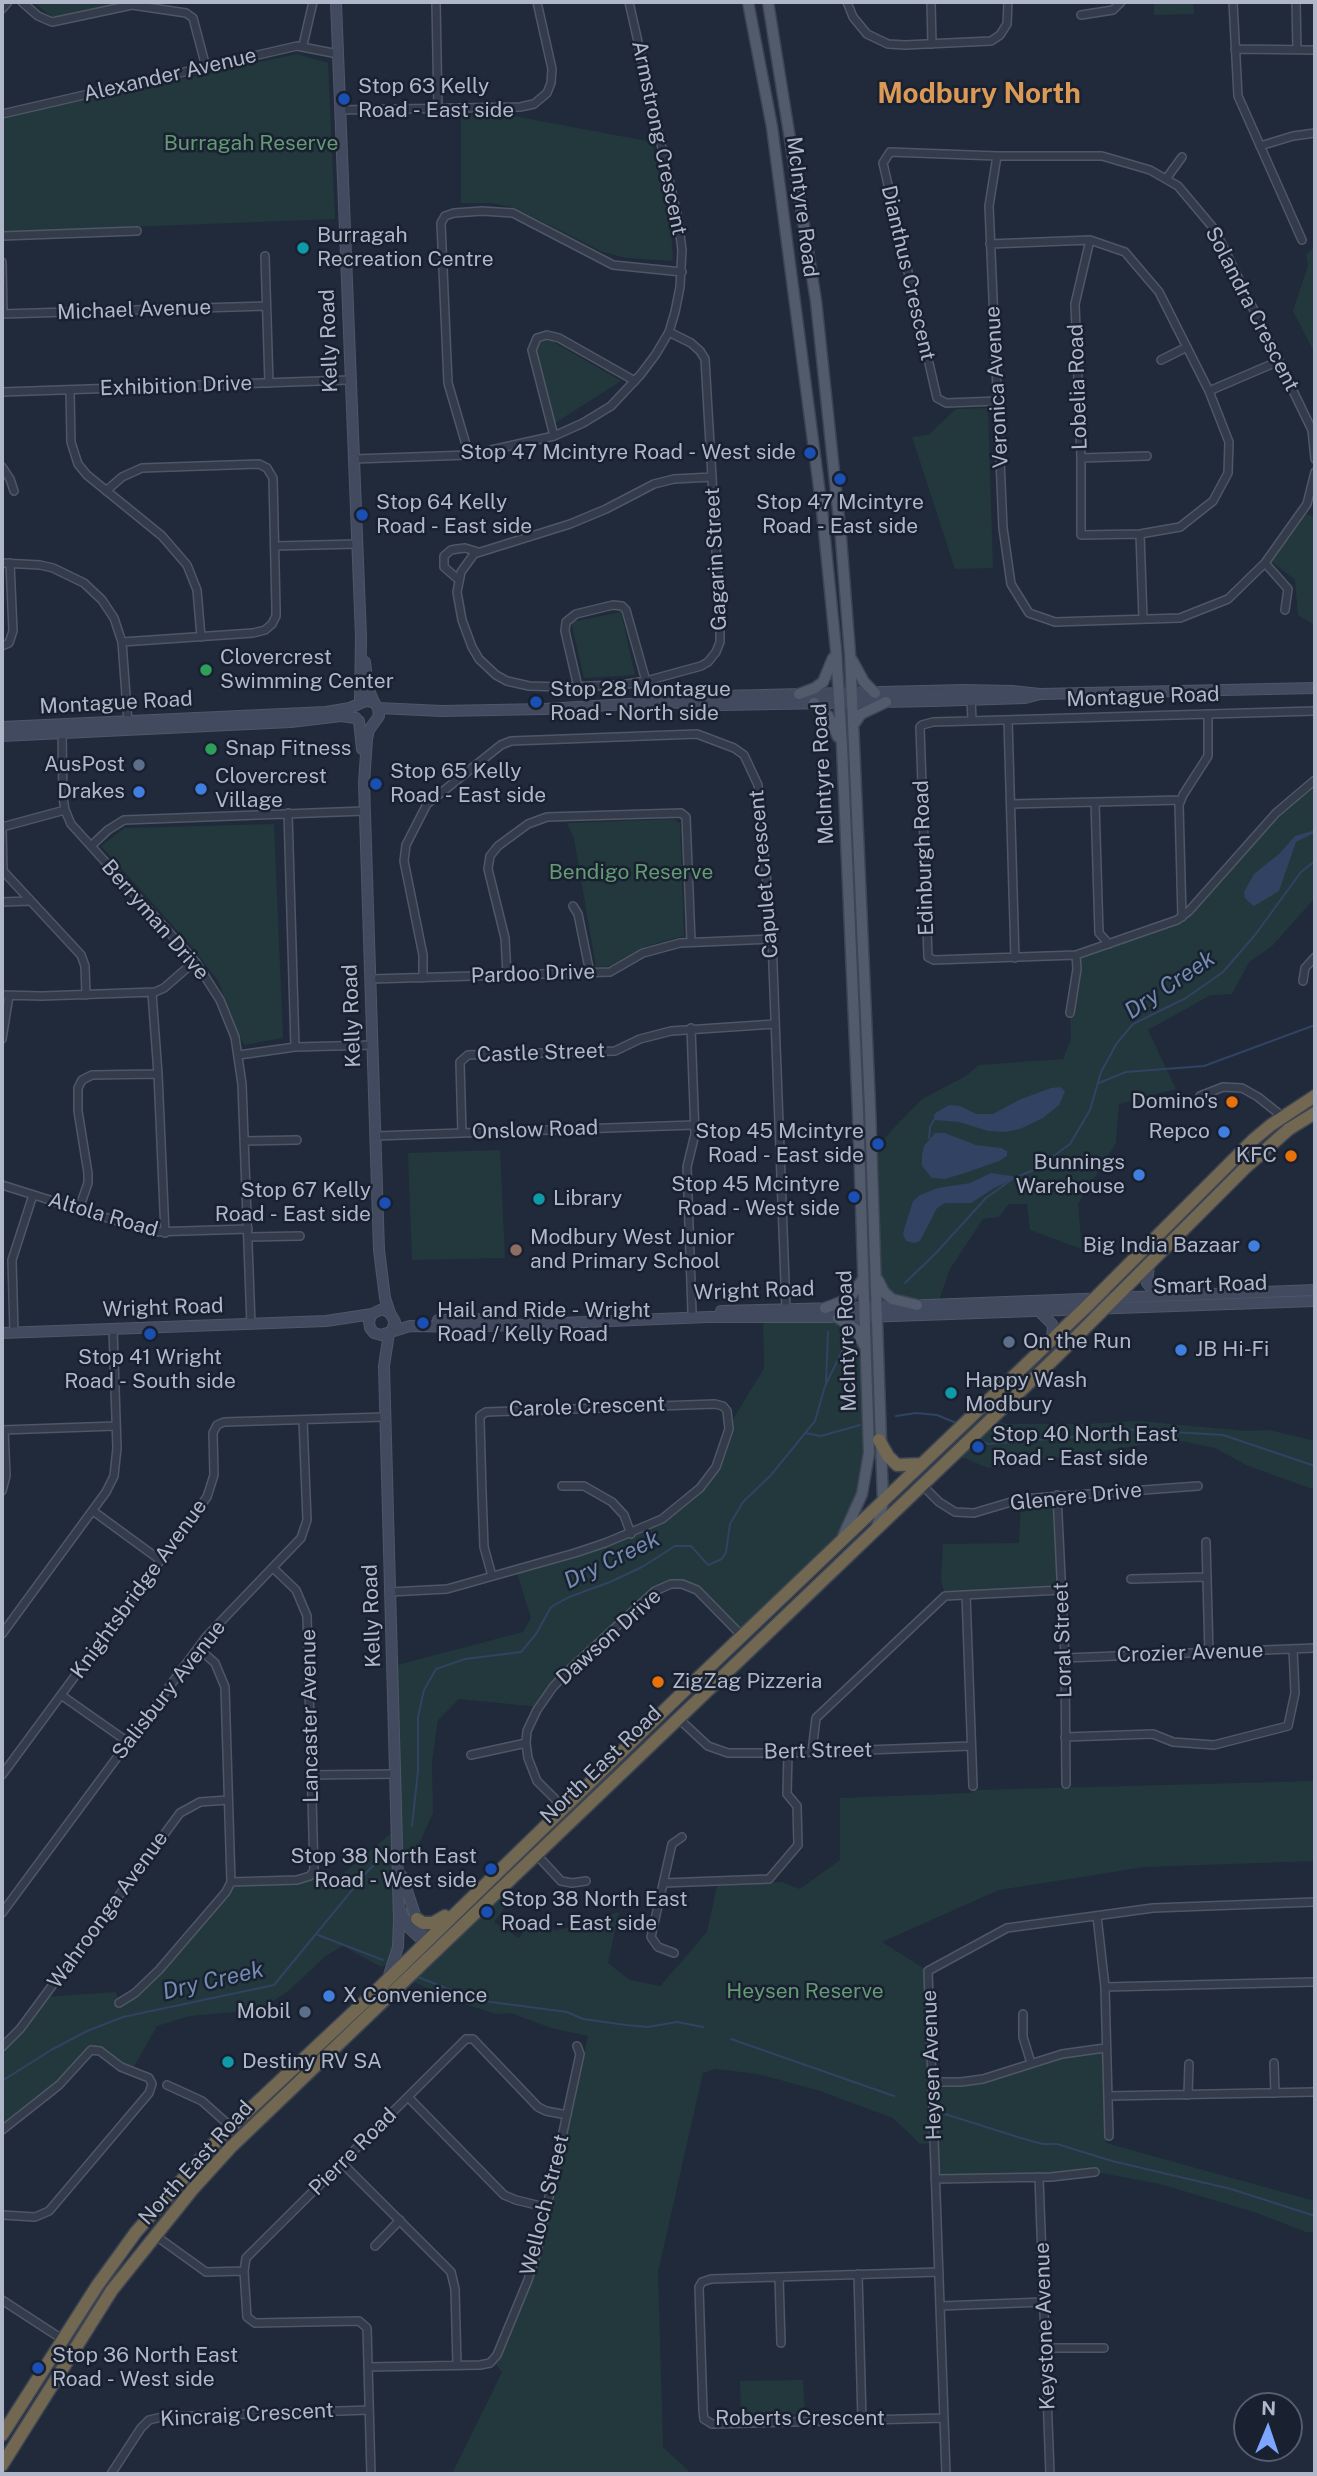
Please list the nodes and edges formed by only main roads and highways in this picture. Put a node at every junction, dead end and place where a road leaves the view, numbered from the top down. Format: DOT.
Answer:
graph roads {
  1 [pos="336,2"];
  2 [pos="748,2"];
  3 [pos="768,2"];
  4 [pos="361,638"];
  5 [pos="835,647"];
  6 [pos="850,654"];
  7 [pos="1315,688"];
  8 [pos="875,693"];
  9 [pos="799,694"];
  10 [pos="971,695"];
  11 [pos="839,697"];
  12 [pos="852,697"];
  13 [pos="663,702"];
  14 [pos="886,702"];
  15 [pos="814,703"];
  16 [pos="359,704"];
  17 [pos="376,713"];
  18 [pos="357,720"];
  19 [pos="854,724"];
  20 [pos="128,725"];
  21 [pos="2,727"];
  22 [pos="62,729"];
  23 [pos="2,736"];
  24 [pos="842,746"];
  25 [pos="364,759"];
  26 [pos="1315,1096"];
  27 [pos="1309,1103"];
  28 [pos="1315,1113"];
  29 [pos="1283,1117"];
  30 [pos="1292,1128"];
  31 [pos="1149,1265"];
  32 [pos="381,1270"];
  33 [pos="869,1275"];
  34 [pos="1315,1290"];
  35 [pos="1162,1294"];
  36 [pos="1117,1297"];
  37 [pos="1095,1298"];
  38 [pos="1315,1301"];
  39 [pos="917,1305"];
  40 [pos="825,1308"];
  41 [pos="1106,1308"];
  42 [pos="1084,1309"];
  43 [pos="1039,1311"];
  44 [pos="871,1312"];
  45 [pos="372,1313"];
  46 [pos="391,1314"];
  47 [pos="838,1318"];
  48 [pos="326,1321"];
  49 [pos="372,1330"];
  50 [pos="390,1332"];
  51 [pos="2,1333"];
  52 [pos="1051,1341"];
  53 [pos="866,1351"];
  54 [pos="384,1366"];
  55 [pos="879,1440"];
  56 [pos="922,1464"];
  57 [pos="883,1502"];
  58 [pos="876,1529"];
  59 [pos="838,1545"];
  60 [pos="678,1697"];
  61 [pos="678,1718"];
  62 [pos="653,1721"];
  63 [pos="564,1808"];
  64 [pos="583,1808"];
  65 [pos="563,1828"];
  66 [pos="398,1865"];
  67 [pos="399,1904"];
  68 [pos="460,1911"];
  69 [pos="417,1919"];
  70 [pos="452,1937"];
  71 [pos="425,1944"];
  72 [pos="420,1967"];
  73 [pos="388,1979"];
  74 [pos="230,2126"];
  75 [pos="252,2126"];
  76 [pos="231,2147"];
  77 [pos="84,2332"];
  78 [pos="62,2339"];
  79 [pos="67,2359"];
  80 [pos="2,2435"];
  81 [pos="2,2465"];
  1 -- 4 [label="main road, Kelly Road"];
  2 -- 5 [label="main road, McIntyre Road"];
  3 -- 6 [label="main road, McIntyre Road"];
  4 -- 16 [label="main road, Kelly Road"];
  4 -- 17 [label="main road, Kelly Road"];
  5 -- 9 [label="main road"];
  5 -- 11 [label="main road, McIntyre Road"];
  6 -- 8 [label="main road"];
  6 -- 12 [label="main road, McIntyre Road"];
  7 -- 10 [label="main road, Montague Road"];
  8 -- 10 [label="main road, Montague Road"];
  8 -- 12 [label="main road, Montague Road"];
  9 -- 11 [label="main road, Montague Road"];
  9 -- 13 [label="main road, Montague Road"];
  10 -- 14 [label="main road, Montague Road"];
  11 -- 12 [label="main road, Montague Road"];
  11 -- 15 [label="main road, Montague Road"];
  11 -- 24 [label="main road, McIntyre Road"];
  12 -- 14 [label="main road, Montague Road"];
  12 -- 19 [label="main road, McIntyre Road"];
  13 -- 15 [label="main road, Montague Road"];
  13 -- 17 [label="main road, Montague Road"];
  14 -- 19 [label="main road"];
  15 -- 24 [label="main road"];
  16 -- 17 [label="main road, Montague Road"];
  16 -- 18 [label="main road, Kelly Road"];
  16 -- 20 [label="main road, Montague Road"];
  17 -- 18 [label="main road, Montague Road"];
  17 -- 25 [label="main road, Kelly Road"];
  18 -- 20 [label="main road, Montague Road"];
  18 -- 25 [label="main road, Kelly Road"];
  19 -- 33 [label="main road, McIntyre Road"];
  20 -- 22 [label="main road, Montague Road"];
  21 -- 22 [label="main road, Montague Road"];
  22 -- 23 [label="main road, Montague Road"];
  24 -- 33 [label="main road, McIntyre Road"];
  25 -- 32 [label="main road, Kelly Road"];
  26 -- 27 [label="highway, North East Road"];
  27 -- 29 [label="highway, North East Road"];
  28 -- 30 [label="highway, North East Road"];
  29 -- 30 [label="highway"];
  29 -- 37 [label="highway, North East Road"];
  30 -- 31 [label="highway, North East Road"];
  31 -- 35 [label="main road"];
  31 -- 36 [label="highway, North East Road"];
  32 -- 45 [label="main road, Kelly Road"];
  32 -- 46 [label="main road, Kelly Road"];
  33 -- 39 [label="main road"];
  33 -- 40 [label="main road"];
  33 -- 44 [label="main road, McIntyre Road"];
  34 -- 35 [label="main road, Smart Road"];
  35 -- 36 [label="main road, Smart Road"];
  36 -- 37 [label="main road, Wright Road"];
  36 -- 41 [label="highway, North East Road"];
  37 -- 39 [label="main road, Wright Road"];
  37 -- 42 [label="highway, North East Road"];
  38 -- 41 [label="main road, Smart Road"];
  39 -- 44 [label="main road, Wright Road"];
  40 -- 44 [label="main road, Wright Road"];
  40 -- 46 [label="main road, Wright Road"];
  41 -- 42 [label="main road, Wright Road"];
  41 -- 58 [label="highway, North East Road"];
  42 -- 43 [label="main road, Wright Road"];
  42 -- 52 [label="highway, North East Road"];
  43 -- 44 [label="main road, Wright Road"];
  43 -- 52 [label="main road"];
  44 -- 47 [label="main road, Wright Road"];
  44 -- 53 [label="main road, McIntyre Road"];
  44 -- 55 [label="main road, McIntyre Road"];
  45 -- 46 [label="main road"];
  45 -- 48 [label="main road, Wright Road"];
  45 -- 49 [label="main road"];
  46 -- 50 [label="main road"];
  47 -- 50 [label="main road, Wright Road"];
  47 -- 53 [label="main road"];
  48 -- 49 [label="main road, Wright Road"];
  48 -- 51 [label="main road, Wright Road"];
  49 -- 50 [label="main road"];
  49 -- 54 [label="main road, Kelly Road"];
  50 -- 54 [label="main road, Kelly Road"];
  52 -- 56 [label="highway, North East Road"];
  53 -- 59 [label="main road, McIntyre Road"];
  54 -- 66 [label="main road, Kelly Road"];
  55 -- 56 [label="highway"];
  55 -- 57 [label="main road, McIntyre Road"];
  56 -- 57 [label="highway, North East Road"];
  57 -- 58 [label="main road, McIntyre Road"];
  57 -- 59 [label="highway, North East Road"];
  58 -- 61 [label="highway, North East Road"];
  59 -- 60 [label="highway, North East Road"];
  60 -- 61 [label="highway"];
  60 -- 62 [label="highway, North East Road"];
  61 -- 62 [label="highway"];
  61 -- 64 [label="highway, North East Road"];
  62 -- 63 [label="highway, North East Road"];
  63 -- 64 [label="highway"];
  63 -- 65 [label="highway"];
  63 -- 68 [label="highway, North East Road"];
  64 -- 65 [label="highway, North East Road"];
  65 -- 70 [label="highway, North East Road"];
  66 -- 67 [label="main road, Kelly Road"];
  66 -- 69 [label="main road, Kelly Road"];
  67 -- 71 [label="main road, Kelly Road"];
  67 -- 73 [label="main road, Kelly Road"];
  68 -- 69 [label="highway"];
  68 -- 71 [label="highway, North East Road"];
  69 -- 71 [label="main road, Kelly Road"];
  70 -- 71 [label="highway"];
  70 -- 72 [label="highway, North East Road"];
  71 -- 72 [label="highway"];
  71 -- 73 [label="highway, North East Road"];
  72 -- 75 [label="highway, North East Road"];
  73 -- 74 [label="highway, North East Road"];
  74 -- 75 [label="highway"];
  74 -- 76 [label="highway"];
  74 -- 78 [label="highway, North East Road"];
  75 -- 76 [label="highway, North East Road"];
  76 -- 77 [label="highway, North East Road"];
  77 -- 78 [label="highway"];
  77 -- 79 [label="highway, North East Road"];
  78 -- 79 [label="highway"];
  78 -- 80 [label="highway, North East Road"];
  79 -- 81 [label="highway, North East Road"];
}
